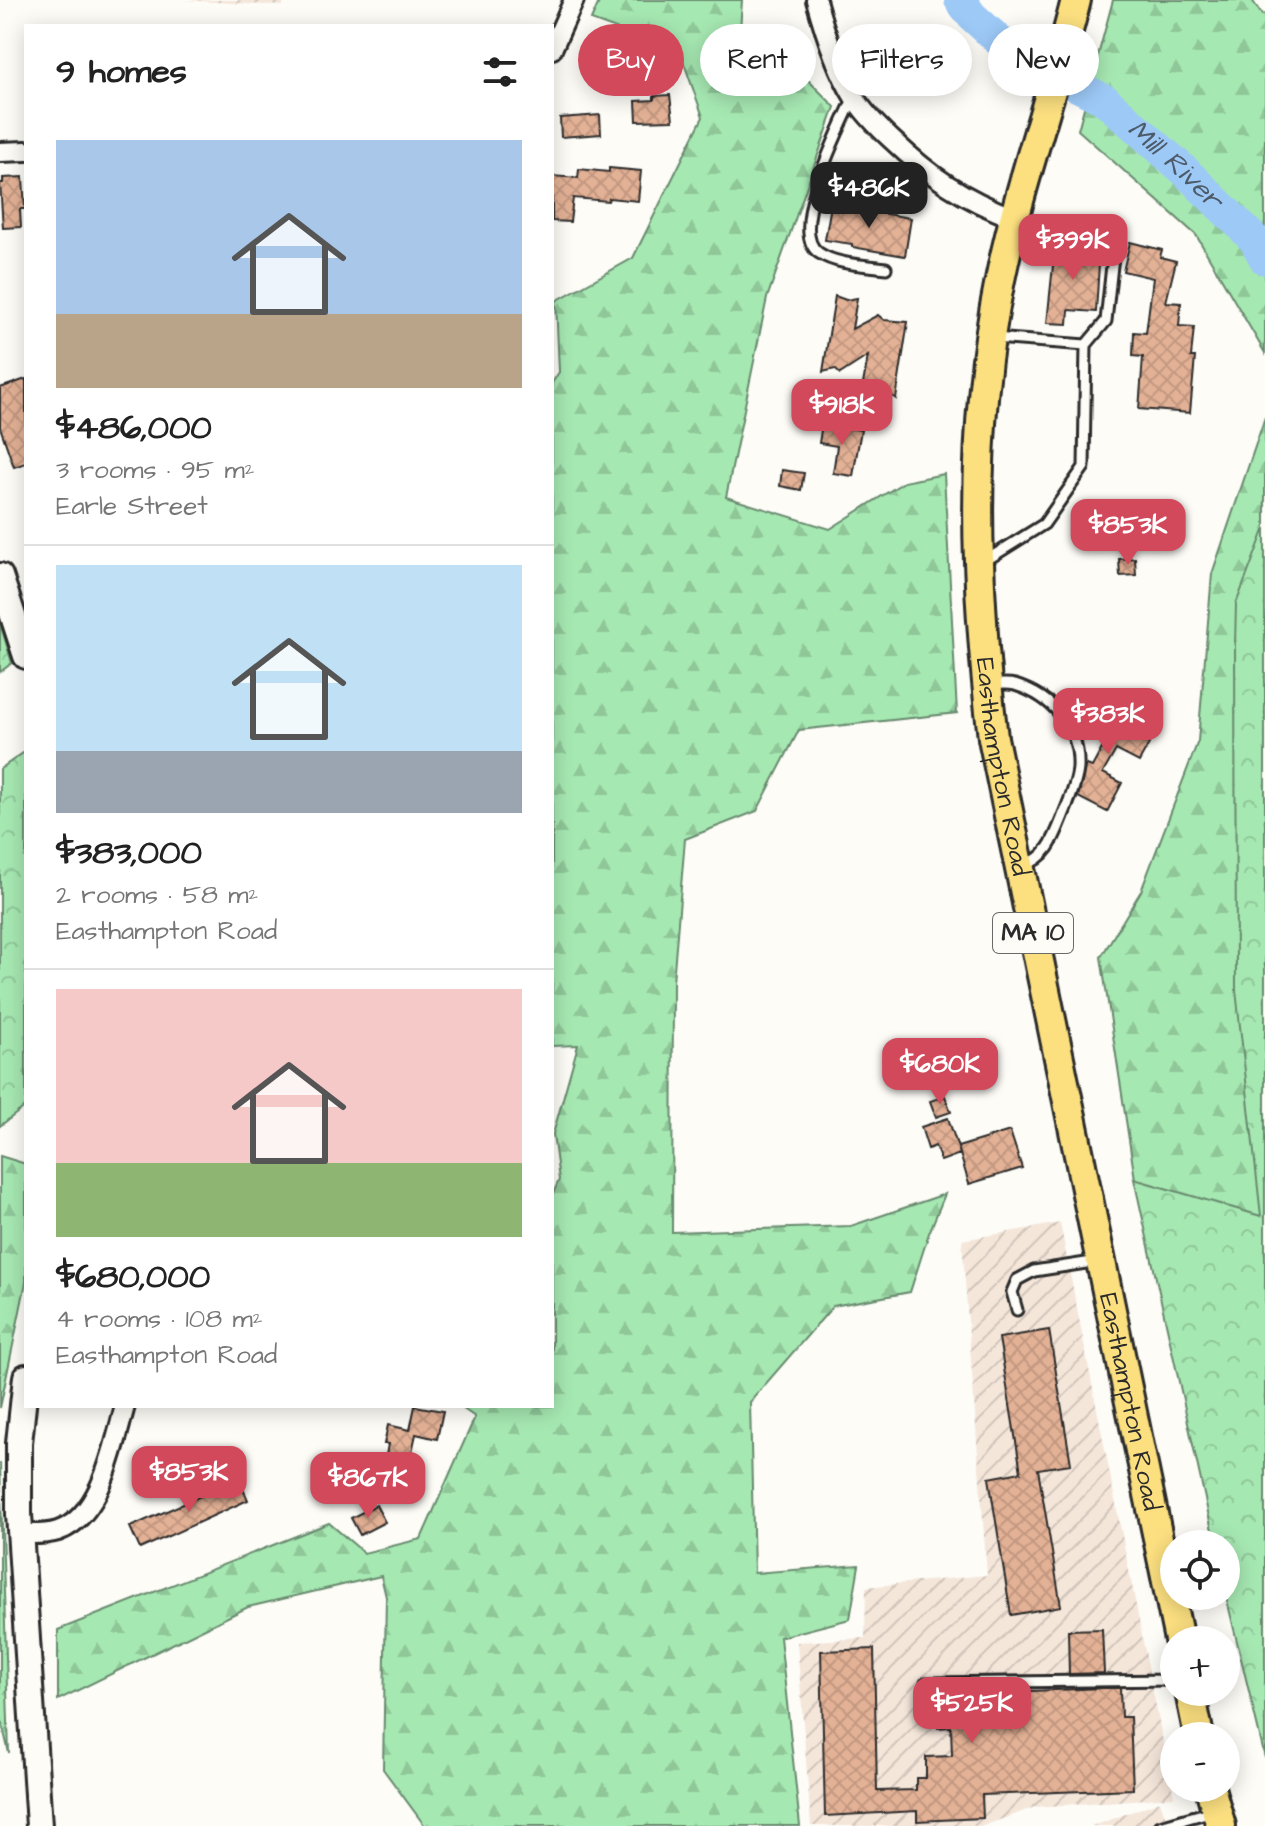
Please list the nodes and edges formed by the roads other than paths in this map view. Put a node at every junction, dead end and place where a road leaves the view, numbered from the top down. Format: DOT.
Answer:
graph roads {
  1 [pos="574,0"];
  2 [pos="816,0"];
  3 [pos="1073,12"];
  4 [pos="554,45"];
  5 [pos="854,97"];
  6 [pos="24,151"];
  7 [pos="0,152"];
  8 [pos="1014,218"];
  9 [pos="1113,256"];
  10 [pos="886,268"];
  11 [pos="991,338"];
  12 [pos="1086,345"];
  13 [pos="979,565"];
  14 [pos="0,576"];
  15 [pos="24,650"];
  16 [pos="987,685"];
  17 [pos="1020,867"];
  18 [pos="1101,1260"];
  19 [pos="1017,1310"];
  20 [pos="24,1396"];
  21 [pos="124,1408"];
  22 [pos="21,1534"];
  23 [pos="1176,1626"];
  24 [pos="1160,1680"];
  25 [pos="926,1683"];
  26 [pos="1216,1808"];
  27 [pos="39,1826"];
  28 [pos="1160,1826"];
  1 -- 4 [label="street"];
  2 -- 5 [label="street"];
  3 -- 8 [label="main road, MA 10"];
  5 -- 8 [label="street"];
  5 -- 10 [label="lane"];
  6 -- 7 [label="street"];
  8 -- 11 [label="main road, Easthampton Road / MA 10"];
  9 -- 12 [label="lane"];
  11 -- 12 [label="lane"];
  11 -- 13 [label="main road, Easthampton Road / MA 10"];
  12 -- 13 [label="lane"];
  13 -- 16 [label="main road, Easthampton Road / MA 10"];
  14 -- 15 [label="main road"];
  16 -- 17 [label="main road, Easthampton Road / MA 10"];
  16 -- 17 [label="lane"];
  17 -- 18 [label="main road, Easthampton Road / MA 10"];
  18 -- 19 [label="lane"];
  18 -- 23 [label="main road, Easthampton Road / MA 10"];
  20 -- 22 [label="main road"];
  21 -- 22 [label="street"];
  22 -- 27 [label="main road"];
  24 -- 25 [label="lane"];
  26 -- 28 [label="lane"];
}
